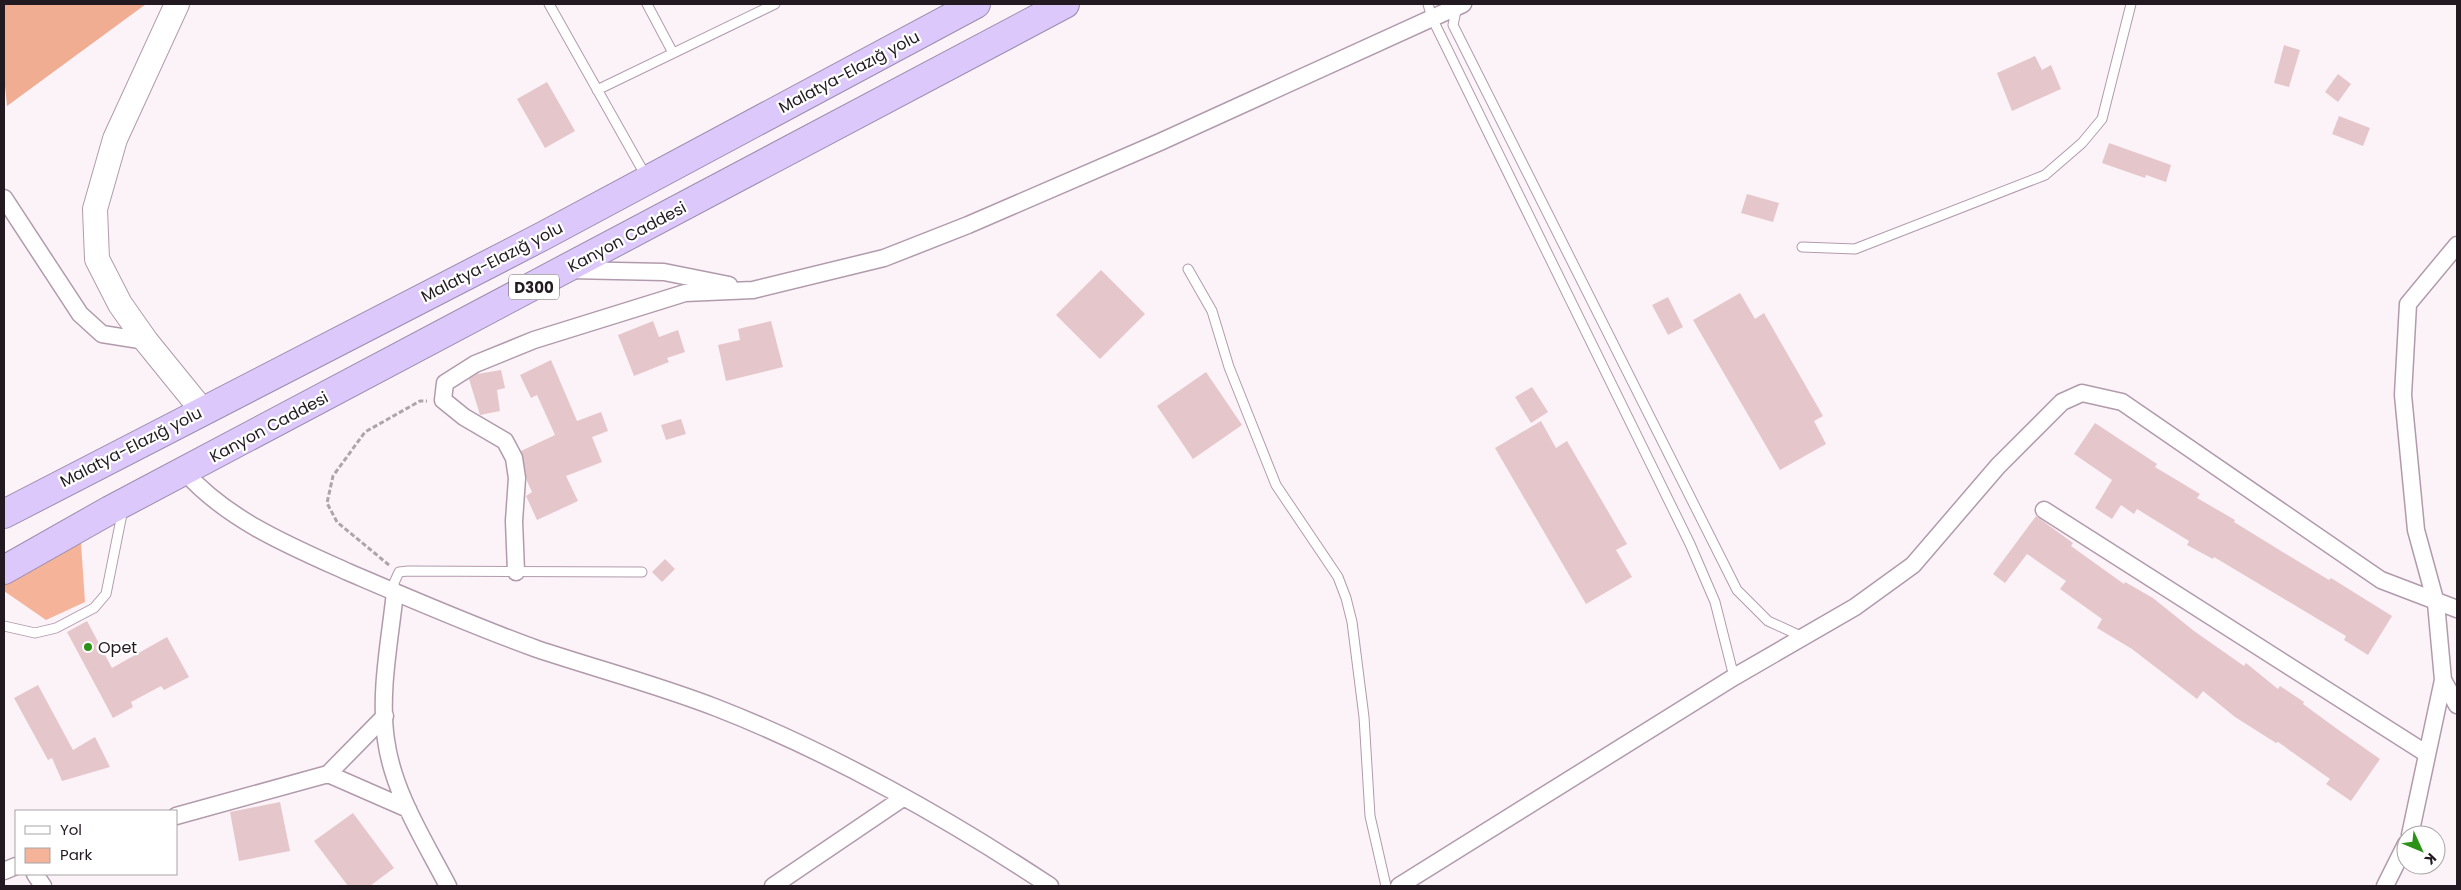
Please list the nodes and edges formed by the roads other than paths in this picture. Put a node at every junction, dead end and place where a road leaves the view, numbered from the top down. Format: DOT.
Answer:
graph roads {
  1 [pos="178,4"];
  2 [pos="549,4"];
  3 [pos="647,4"];
  4 [pos="775,4"];
  5 [pos="976,4"];
  6 [pos="1065,4"];
  7 [pos="2130,4"];
  8 [pos="1459,5"];
  9 [pos="1430,11"];
  10 [pos="673,53"];
  11 [pos="597,90"];
  12 [pos="648,180"];
  13 [pos="4,198"];
  14 [pos="2457,246"];
  15 [pos="1802,247"];
  16 [pos="1188,269"];
  17 [pos="566,270"];
  18 [pos="753,290"];
  19 [pos="146,341"];
  20 [pos="202,410"];
  21 [pos="184,471"];
  22 [pos="124,503"];
  23 [pos="2044,510"];
  24 [pos="4,514"];
  25 [pos="4,570"];
  26 [pos="516,572"];
  27 [pos="642,572"];
  28 [pos="395,592"];
  29 [pos="2436,602"];
  30 [pos="2457,609"];
  31 [pos="4,626"];
  32 [pos="1803,637"];
  33 [pos="1734,677"];
  34 [pos="2443,680"];
  35 [pos="2457,705"];
  36 [pos="385,716"];
  37 [pos="2427,754"];
  38 [pos="328,774"];
  39 [pos="903,798"];
  40 [pos="408,810"];
  41 [pos="178,815"];
  42 [pos="2412,825"];
  43 [pos="2396,864"];
  44 [pos="36,875"];
  45 [pos="43,886"];
  46 [pos="448,886"];
  47 [pos="773,886"];
  48 [pos="1050,886"];
  49 [pos="1386,886"];
  50 [pos="1399,886"];
  51 [pos="2385,886"];
  1 -- 19 [label="street"];
  2 -- 11 [label="lane"];
  3 -- 10 [label="lane"];
  4 -- 10 [label="lane"];
  5 -- 12 [label="highway, Malatya-Elazığ yolu / D300"];
  6 -- 17 [label="highway, Kanyon Caddesi / D300"];
  7 -- 15 [label="lane"];
  8 -- 9 [label="street"];
  8 -- 32 [label="lane"];
  9 -- 18 [label="street"];
  9 -- 33 [label="lane"];
  10 -- 11 [label="lane"];
  11 -- 12 [label="lane"];
  12 -- 20 [label="highway, Malatya-Elazığ yolu / D300"];
  13 -- 19 [label="street"];
  14 -- 29 [label="street"];
  16 -- 49 [label="lane"];
  17 -- 18 [label="street"];
  17 -- 21 [label="highway, Kanyon Caddesi / D300"];
  18 -- 26 [label="street"];
  19 -- 20 [label="street"];
  20 -- 24 [label="highway, Malatya-Elazığ yolu / D300"];
  21 -- 22 [label="highway, Kanyon Caddesi / D300"];
  21 -- 28 [label="street"];
  22 -- 25 [label="highway, Kanyon Caddesi / D300"];
  22 -- 31 [label="lane"];
  23 -- 37 [label="street"];
  26 -- 27 [label="lane"];
  26 -- 28 [label="lane"];
  28 -- 36 [label="street"];
  28 -- 39 [label="street"];
  29 -- 30 [label="street"];
  29 -- 32 [label="street"];
  29 -- 34 [label="street"];
  32 -- 33 [label="street"];
  33 -- 50 [label="street"];
  34 -- 35 [label="street"];
  34 -- 37 [label="street"];
  36 -- 38 [label="street"];
  36 -- 40 [label="street"];
  37 -- 42 [label="street"];
  38 -- 40 [label="street"];
  38 -- 41 [label="street"];
  39 -- 47 [label="street"];
  39 -- 48 [label="street"];
  40 -- 46 [label="street"];
  43 -- 51 [label="street"];
  44 -- 45 [label="street"];
}
